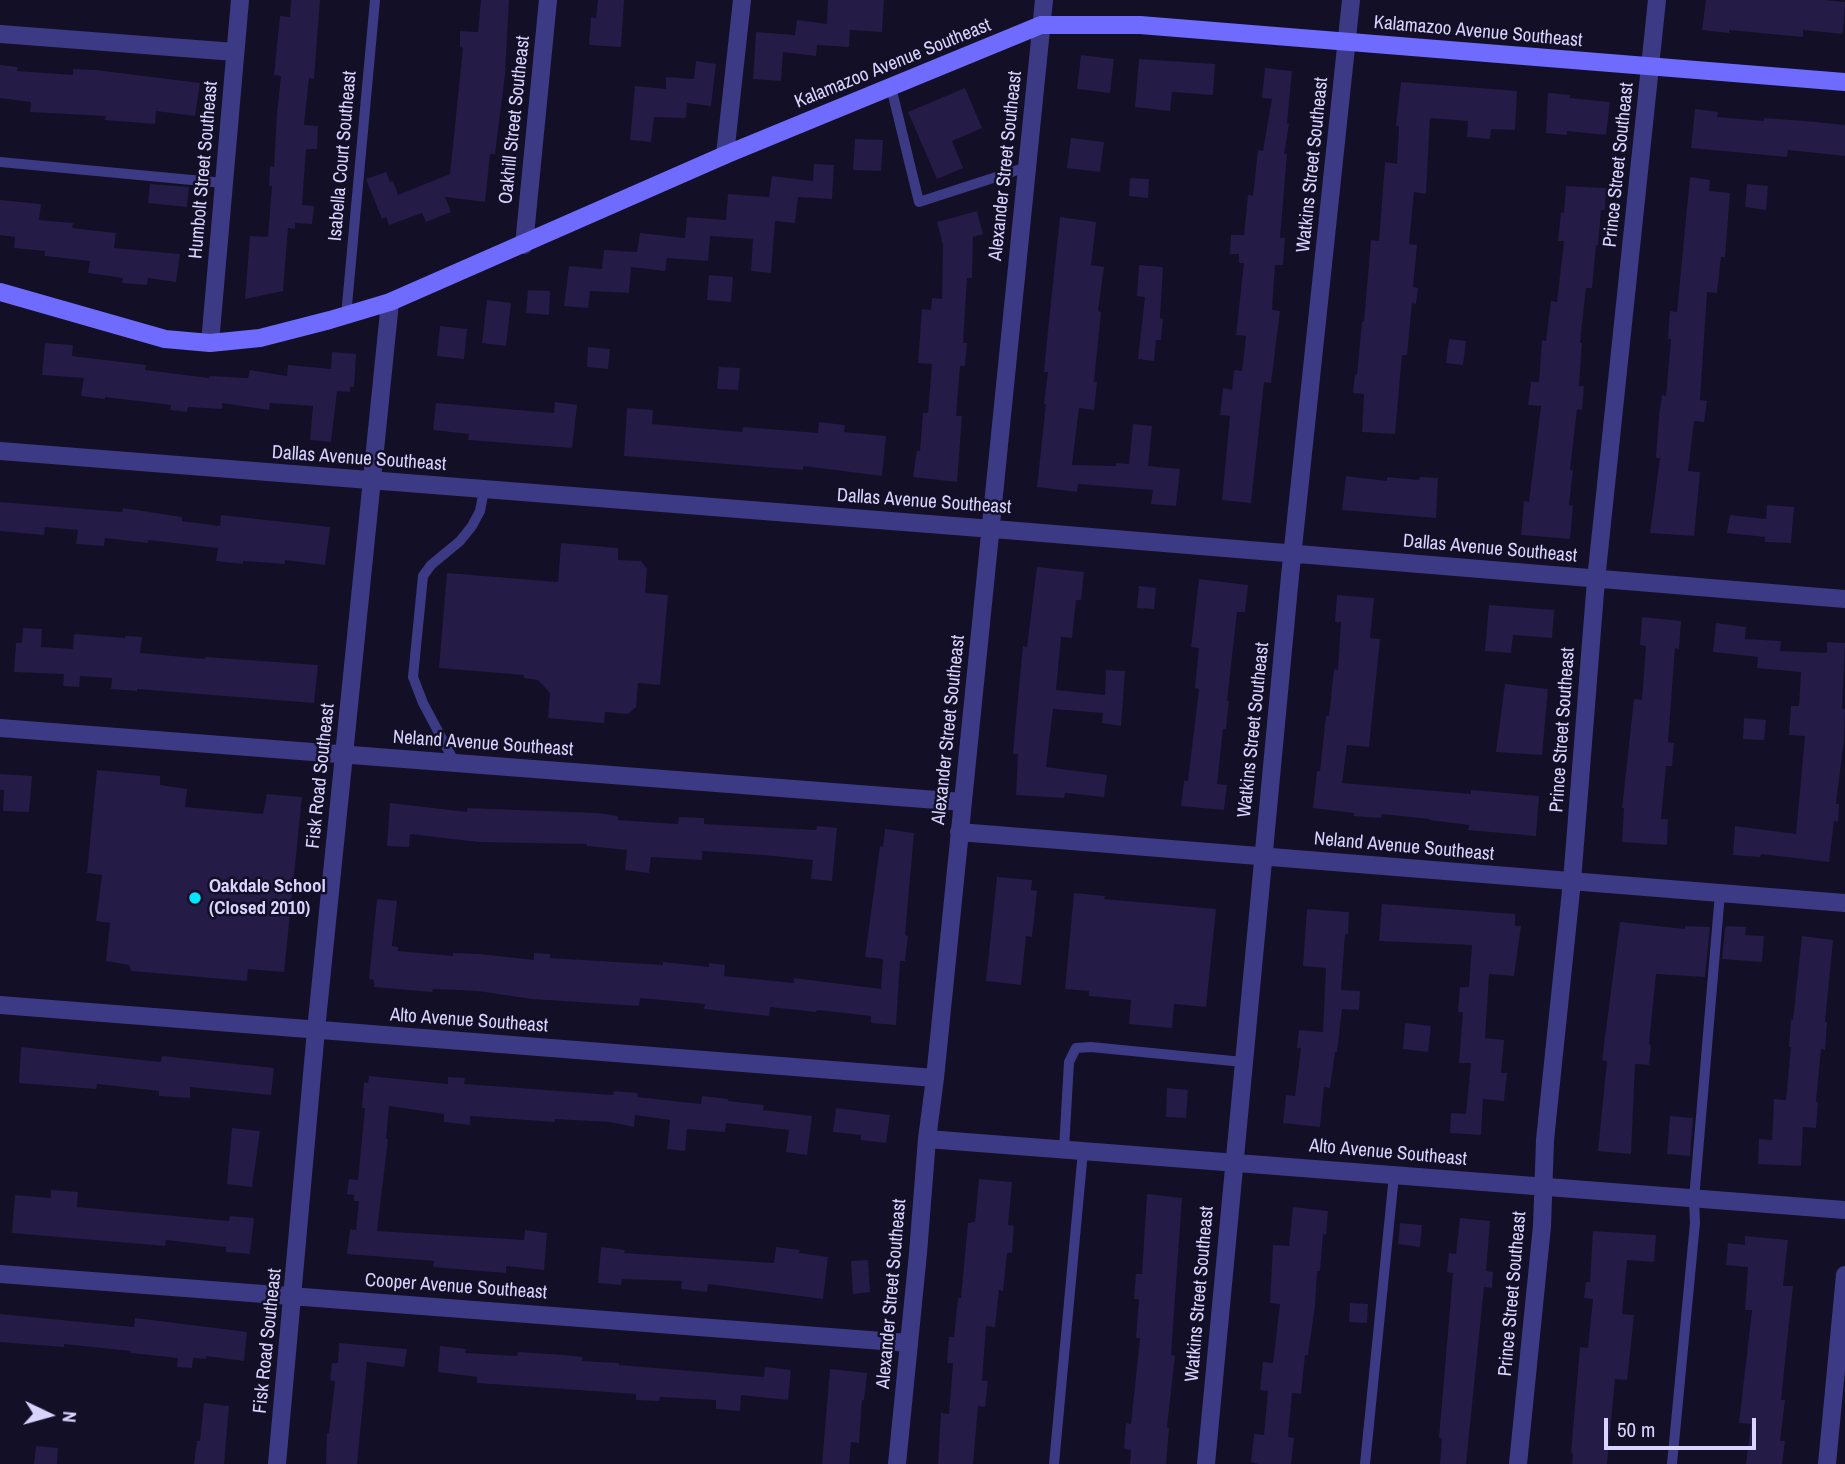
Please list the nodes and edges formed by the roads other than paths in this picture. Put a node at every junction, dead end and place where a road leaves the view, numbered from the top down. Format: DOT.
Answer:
graph roads {
  1 [pos="240,0"];
  2 [pos="374,0"];
  3 [pos="548,0"];
  4 [pos="741,0"];
  5 [pos="1044,0"];
  6 [pos="1351,0"];
  7 [pos="1657,0"];
  8 [pos="1041,25"];
  9 [pos="0,34"];
  10 [pos="1347,42"];
  11 [pos="235,52"];
  12 [pos="1650,67"];
  13 [pos="1845,82"];
  14 [pos="891,87"];
  15 [pos="725,155"];
  16 [pos="0,162"];
  17 [pos="1027,167"];
  18 [pos="224,183"];
  19 [pos="524,245"];
  20 [pos="0,292"];
  21 [pos="390,302"];
  22 [pos="346,316"];
  23 [pos="210,343"];
  24 [pos="0,451"];
  25 [pos="373,481"];
  26 [pos="484,489"];
  27 [pos="991,529"];
  28 [pos="1293,553"];
  29 [pos="1596,579"];
  30 [pos="1845,599"];
  31 [pos="0,728"];
  32 [pos="345,754"];
  33 [pos="455,763"];
  34 [pos="962,802"];
  35 [pos="959,832"];
  36 [pos="1263,856"];
  37 [pos="1572,881"];
  38 [pos="1720,894"];
  39 [pos="1845,903"];
  40 [pos="0,1005"];
  41 [pos="316,1030"];
  42 [pos="1243,1062"];
  43 [pos="935,1077"];
  44 [pos="927,1139"];
  45 [pos="1064,1149"];
  46 [pos="1083,1151"];
  47 [pos="1233,1162"];
  48 [pos="1394,1175"];
  49 [pos="1542,1186"];
  50 [pos="1693,1199"];
  51 [pos="1845,1210"];
  52 [pos="0,1274"];
  53 [pos="1845,1275"];
  54 [pos="294,1296"];
  55 [pos="909,1343"];
  56 [pos="277,1464"];
  57 [pos="897,1464"];
  58 [pos="1054,1464"];
  59 [pos="1206,1464"];
  60 [pos="1365,1464"];
  61 [pos="1518,1464"];
  62 [pos="1672,1464"];
  63 [pos="1827,1464"];
  1 -- 11 [label="street, Humbolt Street Southeast"];
  2 -- 22 [label="lane, Isabella Court Southeast"];
  3 -- 19 [label="street, Oakhill Street Southeast"];
  4 -- 15 [label="street"];
  5 -- 8 [label="street, Alexander Street Southeast"];
  6 -- 10 [label="street, Watkins Street Southeast"];
  7 -- 12 [label="street, Prince Street Southeast"];
  8 -- 10 [label="street, Kalamazoo Avenue Southeast"];
  8 -- 14 [label="street, Kalamazoo Avenue Southeast"];
  8 -- 17 [label="street, Alexander Street Southeast"];
  9 -- 11 [label="street"];
  10 -- 12 [label="street, Kalamazoo Avenue Southeast"];
  10 -- 28 [label="street, Watkins Street Southeast"];
  11 -- 18 [label="street, Humbolt Street Southeast"];
  12 -- 13 [label="street, Kalamazoo Avenue Southeast"];
  12 -- 29 [label="street, Prince Street Southeast"];
  14 -- 15 [label="street, Kalamazoo Avenue Southeast"];
  14 -- 17 [label="lane"];
  15 -- 19 [label="street, Kalamazoo Avenue Southeast"];
  16 -- 18 [label="lane"];
  17 -- 27 [label="street, Alexander Street Southeast"];
  18 -- 23 [label="street, Humbolt Street Southeast"];
  19 -- 21 [label="street, Kalamazoo Avenue Southeast"];
  20 -- 23 [label="street, Kalamazoo Avenue Southeast"];
  21 -- 22 [label="street, Kalamazoo Avenue Southeast"];
  21 -- 25 [label="street, Fisk Road Southeast"];
  22 -- 23 [label="street, Kalamazoo Avenue Southeast"];
  24 -- 25 [label="street, Dallas Avenue Southeast"];
  25 -- 26 [label="street, Dallas Avenue Southeast"];
  25 -- 32 [label="street, Fisk Road Southeast"];
  26 -- 27 [label="street, Dallas Avenue Southeast"];
  26 -- 33 [label="lane"];
  27 -- 28 [label="street, Dallas Avenue Southeast"];
  27 -- 34 [label="street, Alexander Street Southeast"];
  28 -- 29 [label="street, Dallas Avenue Southeast"];
  28 -- 36 [label="street, Watkins Street Southeast"];
  29 -- 30 [label="street, Dallas Avenue Southeast"];
  29 -- 37 [label="street, Prince Street Southeast"];
  31 -- 32 [label="street, Neland Avenue Southeast"];
  32 -- 33 [label="street, Neland Avenue Southeast"];
  32 -- 41 [label="street, Fisk Road Southeast"];
  33 -- 34 [label="street, Neland Avenue Southeast"];
  34 -- 35 [label="street, Alexander Street Southeast"];
  35 -- 36 [label="street, Neland Avenue Southeast"];
  35 -- 43 [label="street, Alexander Street Southeast"];
  36 -- 37 [label="street, Neland Avenue Southeast"];
  36 -- 42 [label="street, Watkins Street Southeast"];
  37 -- 38 [label="street, Neland Avenue Southeast"];
  37 -- 49 [label="street, Prince Street Southeast"];
  38 -- 39 [label="street, Neland Avenue Southeast"];
  38 -- 50 [label="lane"];
  40 -- 41 [label="street, Alto Avenue Southeast"];
  41 -- 43 [label="street, Alto Avenue Southeast"];
  41 -- 54 [label="street, Fisk Road Southeast"];
  42 -- 45 [label="lane"];
  42 -- 47 [label="street, Watkins Street Southeast"];
  43 -- 44 [label="street, Alexander Street Southeast"];
  44 -- 45 [label="street, Alto Avenue Southeast"];
  44 -- 55 [label="street, Alexander Street Southeast"];
  45 -- 46 [label="street, Alto Avenue Southeast"];
  46 -- 47 [label="street, Alto Avenue Southeast"];
  46 -- 58 [label="lane"];
  47 -- 48 [label="street, Alto Avenue Southeast"];
  47 -- 59 [label="street, Watkins Street Southeast"];
  48 -- 49 [label="street, Alto Avenue Southeast"];
  48 -- 60 [label="lane"];
  49 -- 50 [label="street, Alto Avenue Southeast"];
  49 -- 61 [label="street, Prince Street Southeast"];
  50 -- 51 [label="street, Alto Avenue Southeast"];
  50 -- 62 [label="lane"];
  52 -- 54 [label="street, Cooper Avenue Southeast"];
  53 -- 63 [label="street"];
  54 -- 55 [label="street, Cooper Avenue Southeast"];
  54 -- 56 [label="street, Fisk Road Southeast"];
  55 -- 57 [label="street, Alexander Street Southeast"];
}
